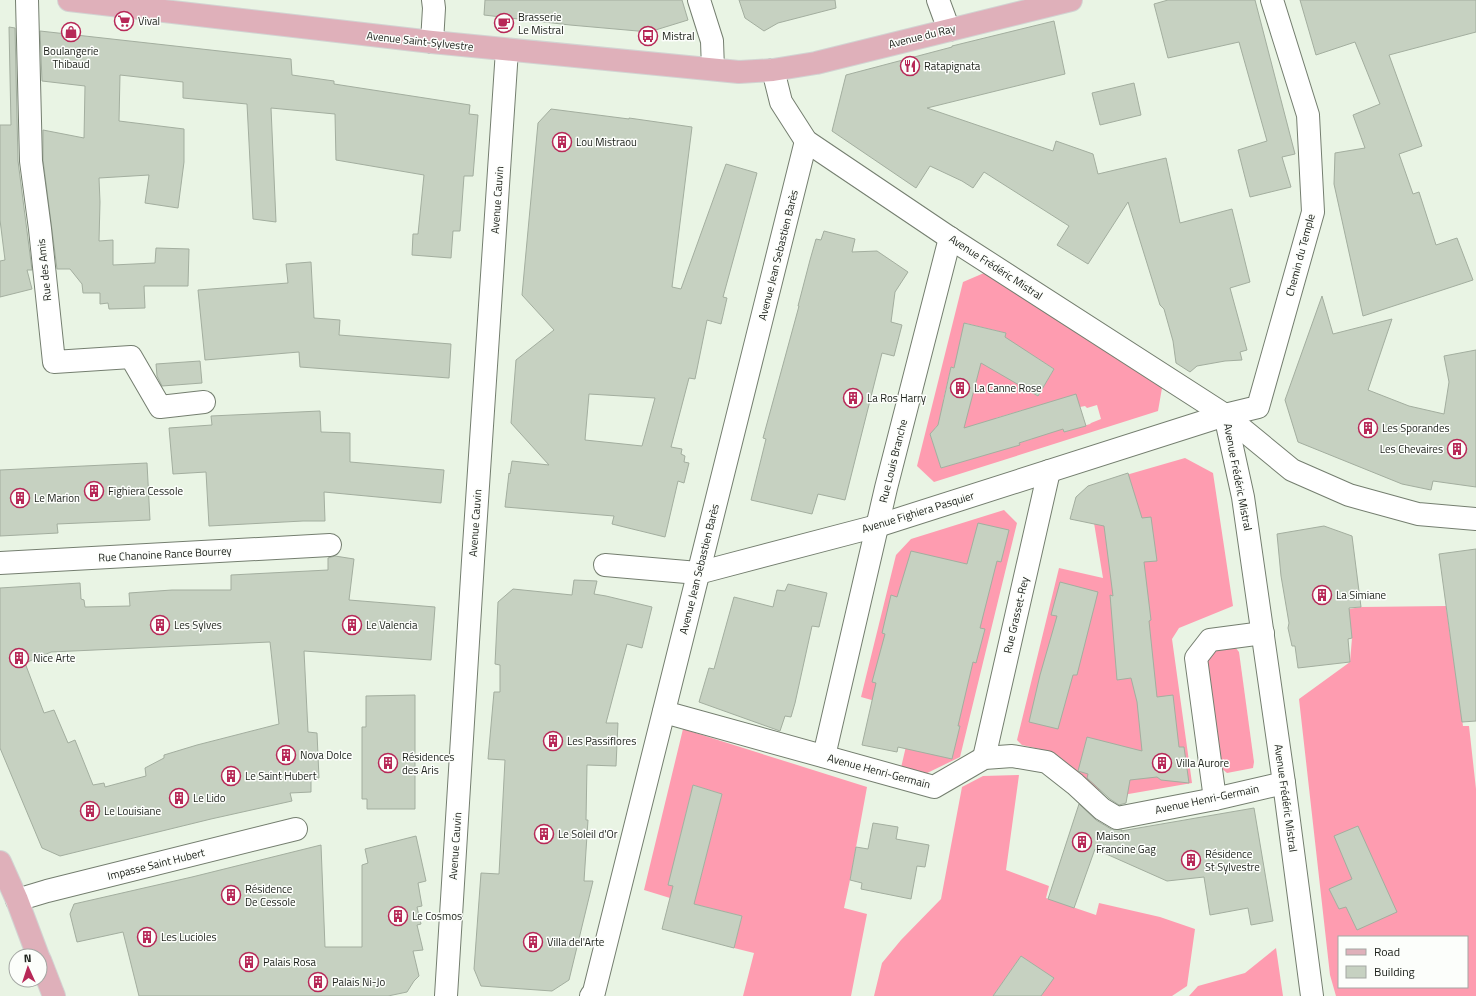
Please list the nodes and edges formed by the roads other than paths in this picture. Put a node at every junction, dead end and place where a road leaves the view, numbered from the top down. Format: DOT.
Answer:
graph roads {
  1 [pos="27,0"];
  2 [pos="69,0"];
  3 [pos="433,0"];
  4 [pos="699,0"];
  5 [pos="938,0"];
  6 [pos="1071,0"];
  7 [pos="1272,0"];
  8 [pos="949,30"];
  9 [pos="432,42"];
  10 [pos="507,50"];
  11 [pos="713,69"];
  12 [pos="773,70"];
  13 [pos="806,142"];
  14 [pos="950,238"];
  15 [pos="204,402"];
  16 [pos="1225,414"];
  17 [pos="1049,471"];
  18 [pos="1476,519"];
  19 [pos="877,526"];
  20 [pos="330,545"];
  21 [pos="0,563"];
  22 [pos="605,565"];
  23 [pos="698,573"];
  24 [pos="1263,633"];
  25 [pos="664,712"];
  26 [pos="824,756"];
  27 [pos="984,758"];
  28 [pos="1284,783"];
  29 [pos="1215,798"];
  30 [pos="296,829"];
  31 [pos="0,862"];
  32 [pos="17,900"];
  33 [pos="35,948"];
  34 [pos="48,981"];
  35 [pos="54,996"];
  36 [pos="446,996"];
  37 [pos="591,996"];
  38 [pos="1312,996"];
  1 -- 15 [label="street, Rue des Amis"];
  2 -- 9 [label="main road, Avenue Saint-Sylvestre"];
  3 -- 9 [label="street"];
  4 -- 11 [label="street"];
  5 -- 8 [label="street"];
  6 -- 8 [label="main road, Avenue du Ray"];
  7 -- 16 [label="street, Chemin du Temple"];
  8 -- 12 [label="main road, Avenue du Ray"];
  9 -- 10 [label="main road, Avenue Saint-Sylvestre"];
  10 -- 11 [label="main road, Avenue Saint-Sylvestre"];
  10 -- 36 [label="street, Avenue Cauvin"];
  11 -- 12 [label="main road, Avenue Saint-Sylvestre"];
  12 -- 13 [label="street, Avenue Frédéric Mistral"];
  13 -- 14 [label="street, Avenue Frédéric Mistral"];
  13 -- 23 [label="street, Avenue Jean Sebastien Barès"];
  14 -- 16 [label="street, Avenue Frédéric Mistral"];
  14 -- 19 [label="street, Rue Louis Branche"];
  16 -- 17 [label="street, Avenue Fighiera Pasquier"];
  16 -- 18 [label="street"];
  16 -- 24 [label="street, Avenue Frédéric Mistral"];
  17 -- 19 [label="street, Avenue Fighiera Pasquier"];
  17 -- 27 [label="street, Rue Grasset-Rey"];
  19 -- 23 [label="street, Avenue Fighiera Pasquier"];
  19 -- 26 [label="street, Rue Louis Branche"];
  20 -- 21 [label="street, Rue Chanoine Rance Bourrey"];
  22 -- 23 [label="street, Avenue Fighiera Pasquier"];
  23 -- 25 [label="street, Avenue Jean Sebastien Barès"];
  24 -- 28 [label="street, Avenue Frédéric Mistral"];
  24 -- 29 [label="street"];
  25 -- 26 [label="street, Avenue Henri-Germain"];
  25 -- 37 [label="street, Avenue Jean Sebastien Barès"];
  26 -- 27 [label="street, Avenue Henri-Germain"];
  27 -- 29 [label="street, Avenue Henri-Germain"];
  28 -- 29 [label="street, Avenue Henri-Germain"];
  28 -- 38 [label="street, Avenue Frédéric Mistral"];
  30 -- 32 [label="street, Impasse Saint Hubert"];
  31 -- 32 [label="main road"];
  32 -- 33 [label="main road"];
  34 -- 35 [label="main road"];
}
